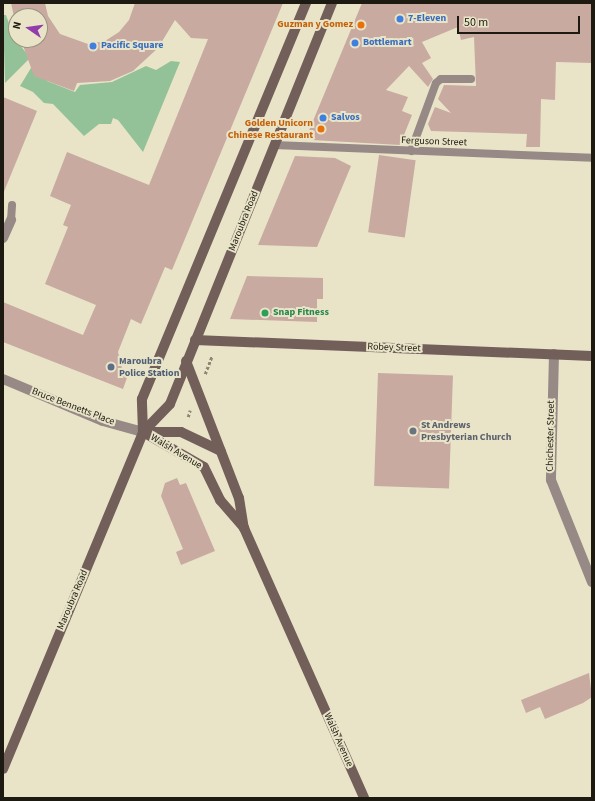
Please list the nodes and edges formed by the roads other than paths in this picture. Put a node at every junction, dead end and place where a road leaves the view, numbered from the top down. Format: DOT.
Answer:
graph roads {
  1 [pos="306,3"];
  2 [pos="332,3"];
  3 [pos="471,79"];
  4 [pos="274,146"];
  5 [pos="411,151"];
  6 [pos="592,158"];
  7 [pos="12,205"];
  8 [pos="11,220"];
  9 [pos="3,238"];
  10 [pos="195,340"];
  11 [pos="554,354"];
  12 [pos="592,356"];
  13 [pos="186,361"];
  14 [pos="3,379"];
  15 [pos="143,432"];
  16 [pos="221,452"];
  17 [pos="244,528"];
  18 [pos="592,582"];
  19 [pos="3,769"];
  20 [pos="364,798"];
  1 -- 15 [label="main road, Maroubra Road"];
  2 -- 4 [label="main road, Maroubra Road"];
  3 -- 5 [label="lane"];
  4 -- 5 [label="lane, Ferguson Street"];
  4 -- 10 [label="main road, Maroubra Road"];
  5 -- 6 [label="lane, Ferguson Street"];
  7 -- 8 [label="lane"];
  8 -- 9 [label="street"];
  10 -- 11 [label="main road, Robey Street"];
  10 -- 13 [label="main road, Maroubra Road"];
  11 -- 12 [label="main road, Robey Street"];
  11 -- 18 [label="street, Chichester Street"];
  13 -- 15 [label="main road, Maroubra Road"];
  13 -- 16 [label="main road"];
  14 -- 15 [label="street, Bruce Bennetts Place"];
  15 -- 16 [label="main road, Walsh Avenue"];
  15 -- 17 [label="main road, Walsh Avenue"];
  15 -- 19 [label="main road, Maroubra Road"];
  16 -- 17 [label="main road, Walsh Avenue"];
  17 -- 20 [label="main road, Walsh Avenue"];
}
